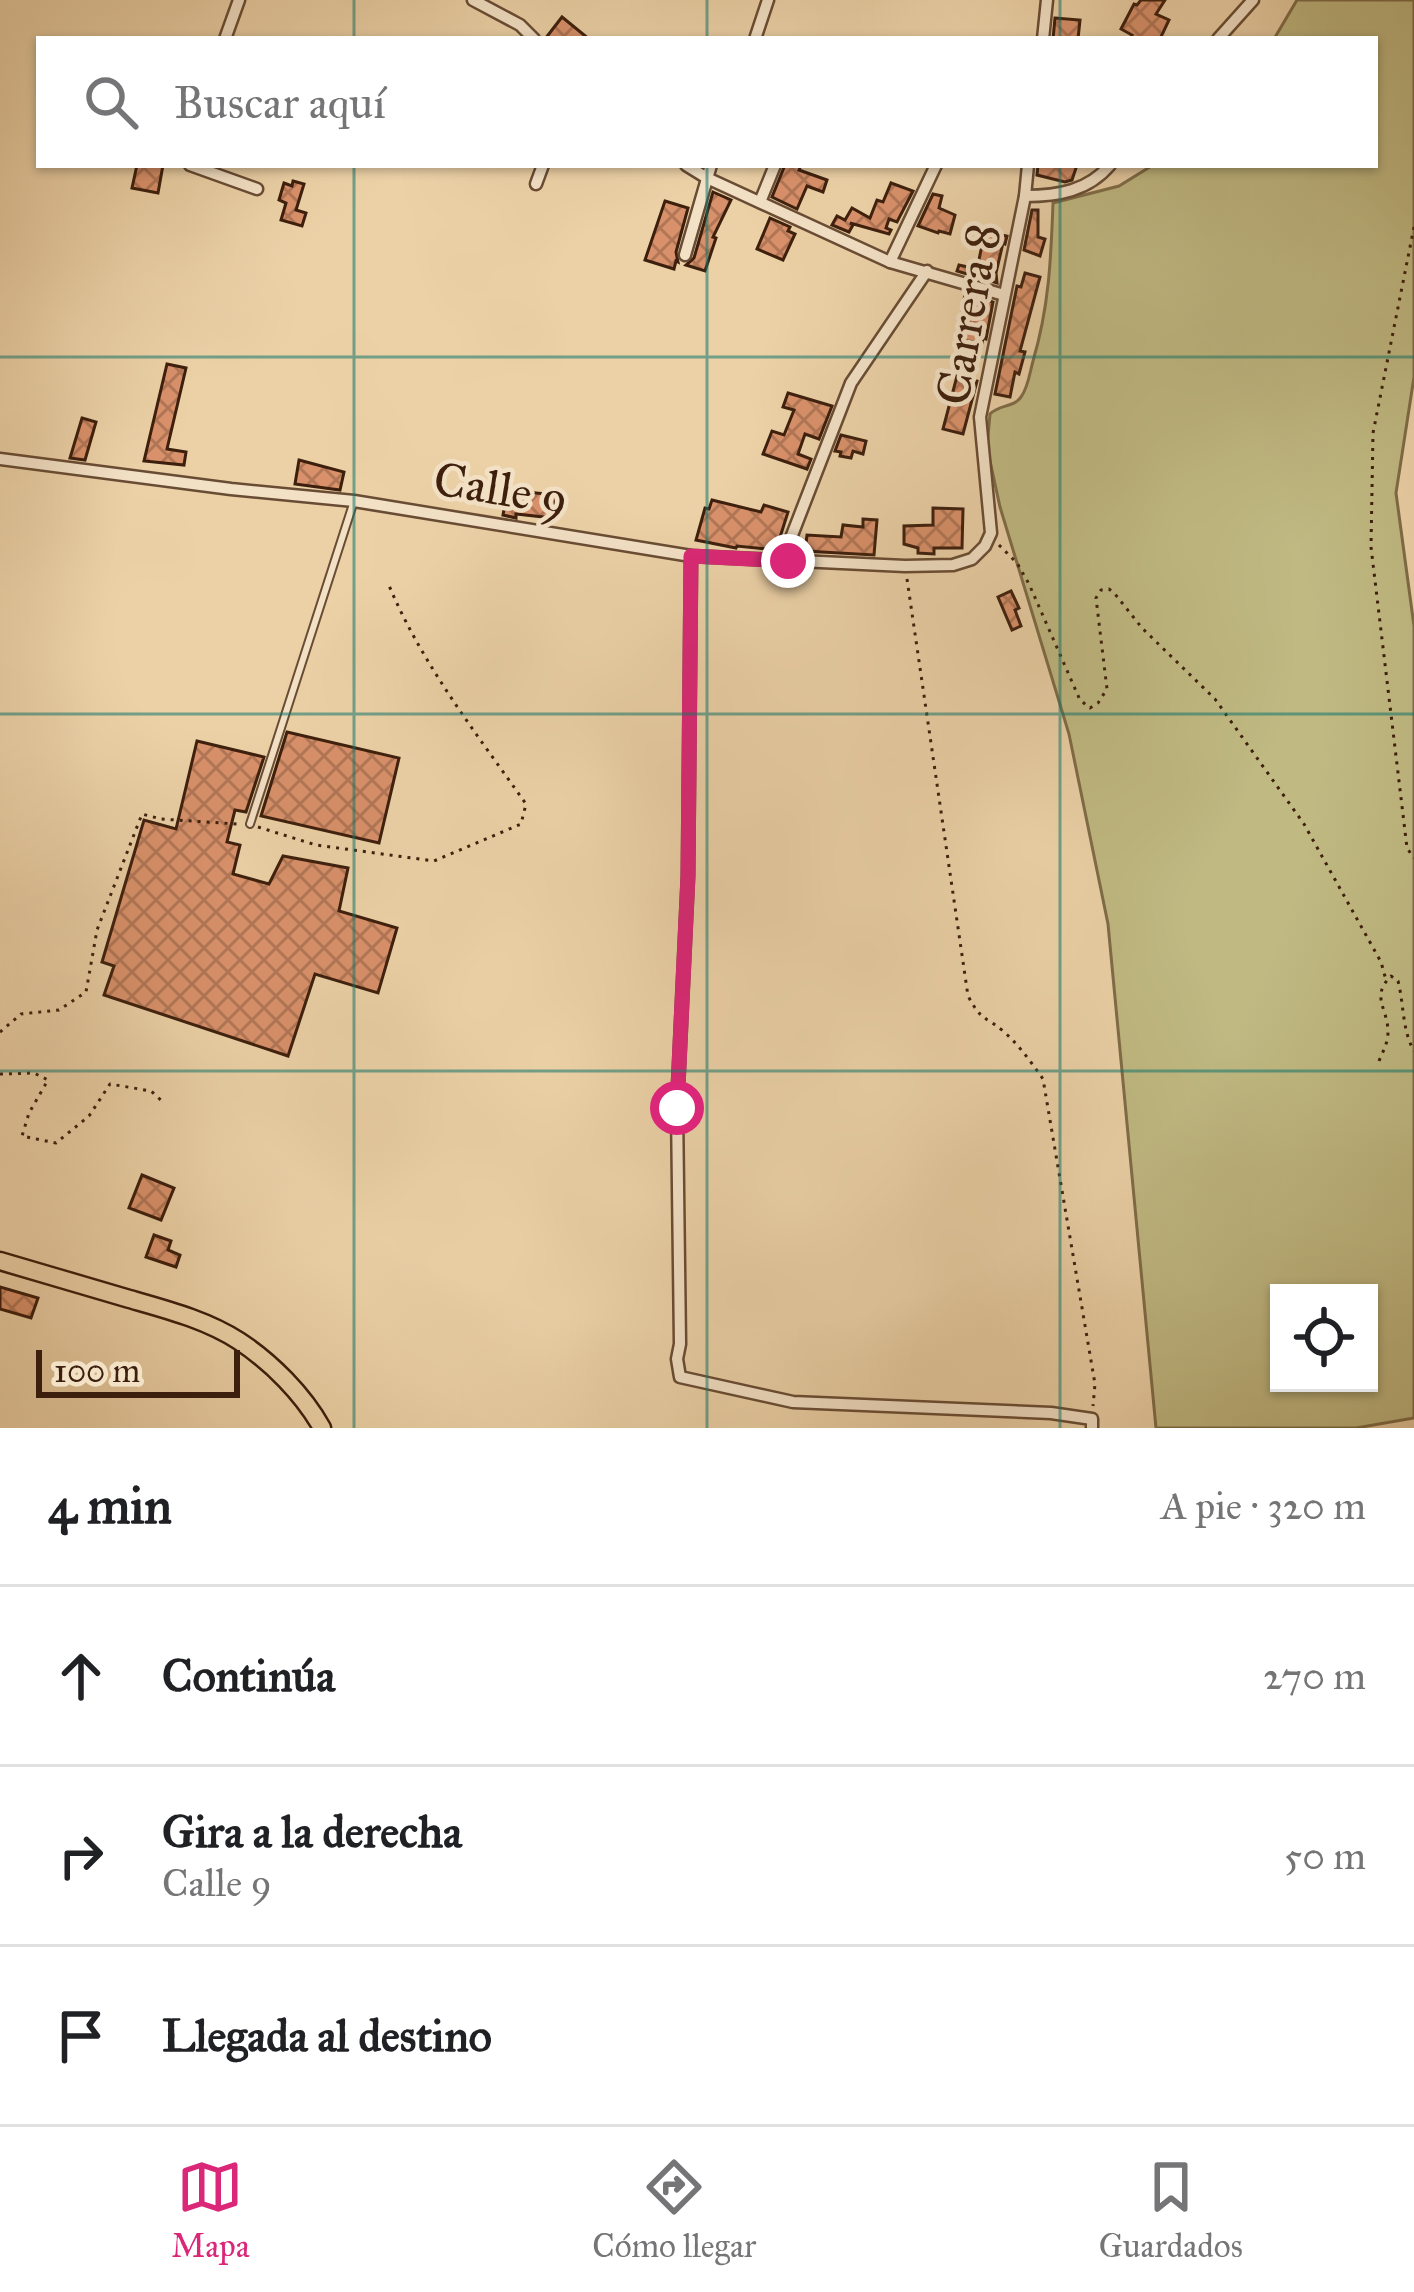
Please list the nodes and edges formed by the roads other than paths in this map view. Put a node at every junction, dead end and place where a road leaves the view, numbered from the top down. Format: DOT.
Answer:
graph roads {
  1 [pos="238,0"];
  2 [pos="768,0"];
  3 [pos="1047,0"];
  4 [pos="1253,0"];
  5 [pos="477,1"];
  6 [pos="226,36"];
  7 [pos="531,36"];
  8 [pos="756,36"];
  9 [pos="1042,36"];
  10 [pos="1221,36"];
  11 [pos="198,168"];
  12 [pos="542,168"];
  13 [pos="774,168"];
  14 [pos="935,168"];
  15 [pos="1028,168"];
  16 [pos="1107,168"];
  17 [pos="709,171"];
  18 [pos="536,184"];
  19 [pos="257,189"];
  20 [pos="1025,196"];
  21 [pos="760,202"];
  22 [pos="685,255"];
  23 [pos="890,262"];
  24 [pos="927,272"];
  25 [pos="1004,295"];
  26 [pos="0,459"];
  27 [pos="354,501"];
  28 [pos="985,546"];
  29 [pos="691,556"];
  30 [pos="788,561"];
  31 [pos="250,824"];
  32 [pos="0,1261"];
  33 [pos="1092,1424"];
  34 [pos="322,1428"];
  1 -- 6 [label="street"];
  2 -- 8 [label="street"];
  3 -- 9 [label="street"];
  4 -- 10 [label="street"];
  5 -- 7 [label="street"];
  11 -- 19 [label="street"];
  12 -- 18 [label="street"];
  13 -- 21 [label="street"];
  14 -- 23 [label="street"];
  15 -- 20 [label="street, Carrera 8"];
  16 -- 20 [label="street"];
  17 -- 21 [label="street"];
  17 -- 22 [label="street"];
  20 -- 25 [label="street, Carrera 8"];
  21 -- 23 [label="street"];
  23 -- 24 [label="street"];
  24 -- 25 [label="street"];
  24 -- 30 [label="street"];
  25 -- 28 [label="street, Carrera 8"];
  26 -- 27 [label="street, Calle 9"];
  27 -- 29 [label="street, Calle 9"];
  27 -- 31 [label="lane"];
  28 -- 30 [label="street, Calle 9"];
  29 -- 30 [label="street, Calle 9"];
  29 -- 33 [label="street"];
  32 -- 34 [label="main road"];
}
